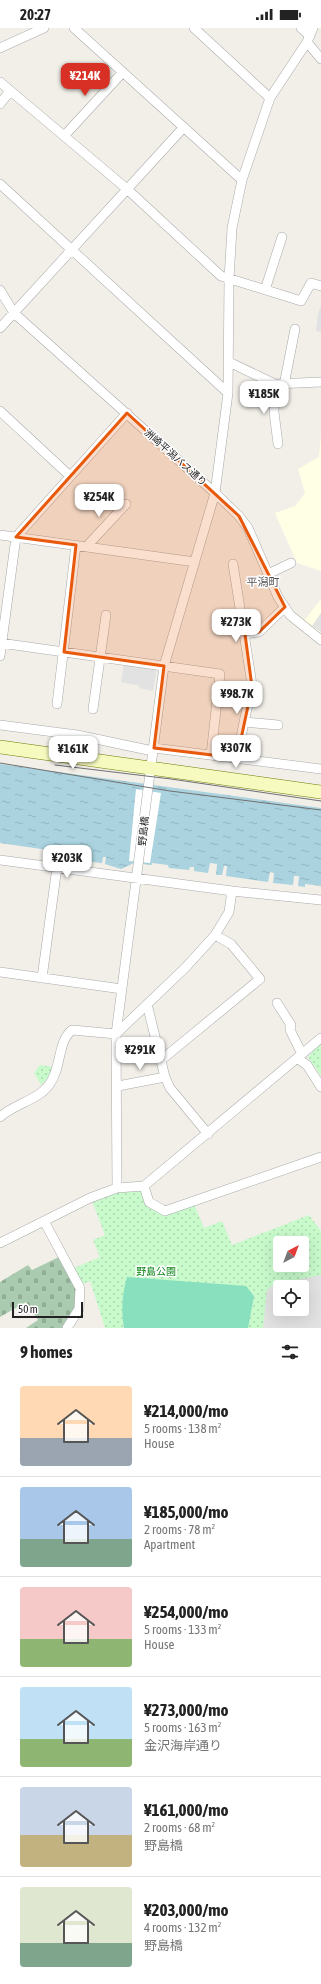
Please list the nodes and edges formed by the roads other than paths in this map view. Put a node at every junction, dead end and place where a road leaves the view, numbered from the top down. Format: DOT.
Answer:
graph roads {
  1 [pos="44,28"];
  2 [pos="74,28"];
  3 [pos="194,28"];
  4 [pos="301,28"];
  5 [pos="310,35"];
  6 [pos="0,48"];
  7 [pos="321,60"];
  8 [pos="123,72"];
  9 [pos="0,82"];
  10 [pos="10,91"];
  11 [pos="270,98"];
  12 [pos="0,104"];
  13 [pos="184,127"];
  14 [pos="64,136"];
  15 [pos="242,180"];
  16 [pos="0,184"];
  17 [pos="127,189"];
  18 [pos="282,237"];
  19 [pos="71,249"];
  20 [pos="229,280"];
  21 [pos="321,286"];
  22 [pos="0,290"];
  23 [pos="265,290"];
  24 [pos="14,313"];
  25 [pos="0,328"];
  26 [pos="295,329"];
  27 [pos="229,362"];
  28 [pos="321,382"];
  29 [pos="275,384"];
  30 [pos="284,384"];
  31 [pos="228,393"];
  32 [pos="0,412"];
  33 [pos="126,413"];
  34 [pos="278,444"];
  35 [pos="70,476"];
  36 [pos="216,493"];
  37 [pos="126,504"];
  38 [pos="0,534"];
  39 [pos="16,537"];
  40 [pos="76,545"];
  41 [pos="87,546"];
  42 [pos="195,562"];
  43 [pos="233,564"];
  44 [pos="291,564"];
  45 [pos="268,574"];
  46 [pos="285,607"];
  47 [pos="106,615"];
  48 [pos="245,634"];
  49 [pos="321,640"];
  50 [pos="1,644"];
  51 [pos="64,652"];
  52 [pos="0,656"];
  53 [pos="102,657"];
  54 [pos="164,666"];
  55 [pos="57,704"];
  56 [pos="93,709"];
  57 [pos="244,722"];
  58 [pos="0,725"];
  59 [pos="278,725"];
  60 [pos="77,735"];
  61 [pos="0,747"];
  62 [pos="153,749"];
  63 [pos="211,756"];
  64 [pos="75,757"];
  65 [pos="237,758"];
  66 [pos="150,768"];
  67 [pos="321,769"];
  68 [pos="321,792"];
  69 [pos="0,860"];
  70 [pos="57,867"];
  71 [pos="138,879"];
  72 [pos="232,891"];
  73 [pos="321,900"];
  74 [pos="216,935"];
  75 [pos="0,972"];
  76 [pos="42,978"];
  77 [pos="122,989"];
  78 [pos="277,1003"];
  79 [pos="147,1004"];
  80 [pos="116,1034"];
  81 [pos="321,1038"];
  82 [pos="300,1056"];
  83 [pos="160,1061"];
  84 [pos="165,1078"];
  85 [pos="118,1086"];
  86 [pos="321,1087"];
  87 [pos="0,1117"];
  88 [pos="208,1134"];
  89 [pos="321,1157"];
  90 [pos="144,1186"];
  91 [pos="117,1188"];
  92 [pos="44,1221"];
  93 [pos="0,1243"];
  94 [pos="67,1328"];
  1 -- 6 [label="street"];
  2 -- 8 [label="street"];
  3 -- 11 [label="street"];
  4 -- 5 [label="street"];
  5 -- 7 [label="street"];
  5 -- 11 [label="street"];
  8 -- 13 [label="street"];
  8 -- 14 [label="street"];
  9 -- 10 [label="street"];
  10 -- 12 [label="street"];
  10 -- 14 [label="street"];
  11 -- 15 [label="street"];
  13 -- 15 [label="street"];
  13 -- 17 [label="street"];
  14 -- 17 [label="street"];
  15 -- 20 [label="street"];
  16 -- 19 [label="street"];
  17 -- 19 [label="street"];
  17 -- 20 [label="street"];
  18 -- 23 [label="street"];
  19 -- 24 [label="street"];
  19 -- 31 [label="street"];
  20 -- 23 [label="street"];
  20 -- 27 [label="street"];
  21 -- 23 [label="street"];
  22 -- 24 [label="street, 洲崎平潟バス通り"];
  24 -- 25 [label="street"];
  24 -- 33 [label="street, 洲崎平潟バス通り"];
  26 -- 30 [label="street"];
  27 -- 29 [label="street"];
  27 -- 31 [label="street"];
  28 -- 30 [label="street"];
  29 -- 30 [label="street"];
  29 -- 34 [label="street"];
  31 -- 36 [label="street"];
  32 -- 35 [label="street"];
  33 -- 35 [label="street"];
  33 -- 36 [label="street, 洲崎平潟バス通り"];
  35 -- 39 [label="street"];
  36 -- 42 [label="street, 洲崎平潟バス通り"];
  36 -- 45 [label="street"];
  37 -- 41 [label="street"];
  38 -- 39 [label="street"];
  39 -- 40 [label="street"];
  39 -- 50 [label="street"];
  40 -- 41 [label="street"];
  40 -- 51 [label="street"];
  41 -- 42 [label="street"];
  42 -- 54 [label="street, 洲崎平潟バス通り"];
  43 -- 48 [label="street"];
  44 -- 45 [label="street"];
  45 -- 46 [label="street"];
  46 -- 48 [label="street"];
  46 -- 49 [label="street"];
  47 -- 53 [label="street"];
  48 -- 57 [label="street"];
  50 -- 51 [label="street"];
  50 -- 52 [label="street"];
  51 -- 53 [label="street"];
  51 -- 55 [label="street"];
  53 -- 54 [label="street"];
  53 -- 56 [label="street"];
  54 -- 62 [label="street, 洲崎平潟バス通り"];
  54 -- 63 [label="street"];
  57 -- 59 [label="street"];
  57 -- 65 [label="street"];
  58 -- 60 [label="street"];
  60 -- 62 [label="street"];
  60 -- 64 [label="street"];
  61 -- 64 [label="street"];
  62 -- 63 [label="street"];
  62 -- 66 [label="street, 洲崎平潟バス通り"];
  63 -- 65 [label="street"];
  64 -- 66 [label="street"];
  65 -- 67 [label="street"];
  66 -- 68 [label="street"];
  66 -- 71 [label="street, 野島橋"];
  69 -- 70 [label="street"];
  70 -- 71 [label="street"];
  70 -- 76 [label="street"];
  71 -- 72 [label="street"];
  71 -- 77 [label="street, 野島橋"];
  72 -- 73 [label="street"];
  72 -- 74 [label="street"];
  74 -- 79 [label="street"];
  74 -- 83 [label="street"];
  75 -- 76 [label="street"];
  76 -- 77 [label="street"];
  77 -- 80 [label="street, 野島橋"];
  78 -- 82 [label="street"];
  79 -- 80 [label="street"];
  79 -- 83 [label="street"];
  80 -- 85 [label="street, 野島橋"];
  80 -- 87 [label="street"];
  81 -- 82 [label="street"];
  82 -- 86 [label="street"];
  82 -- 88 [label="street"];
  83 -- 84 [label="street"];
  84 -- 85 [label="street"];
  84 -- 88 [label="street"];
  85 -- 91 [label="street, 野島橋"];
  88 -- 90 [label="street"];
  89 -- 90 [label="street"];
  90 -- 91 [label="street"];
  91 -- 92 [label="street"];
  92 -- 93 [label="street"];
  92 -- 94 [label="street"];
}
